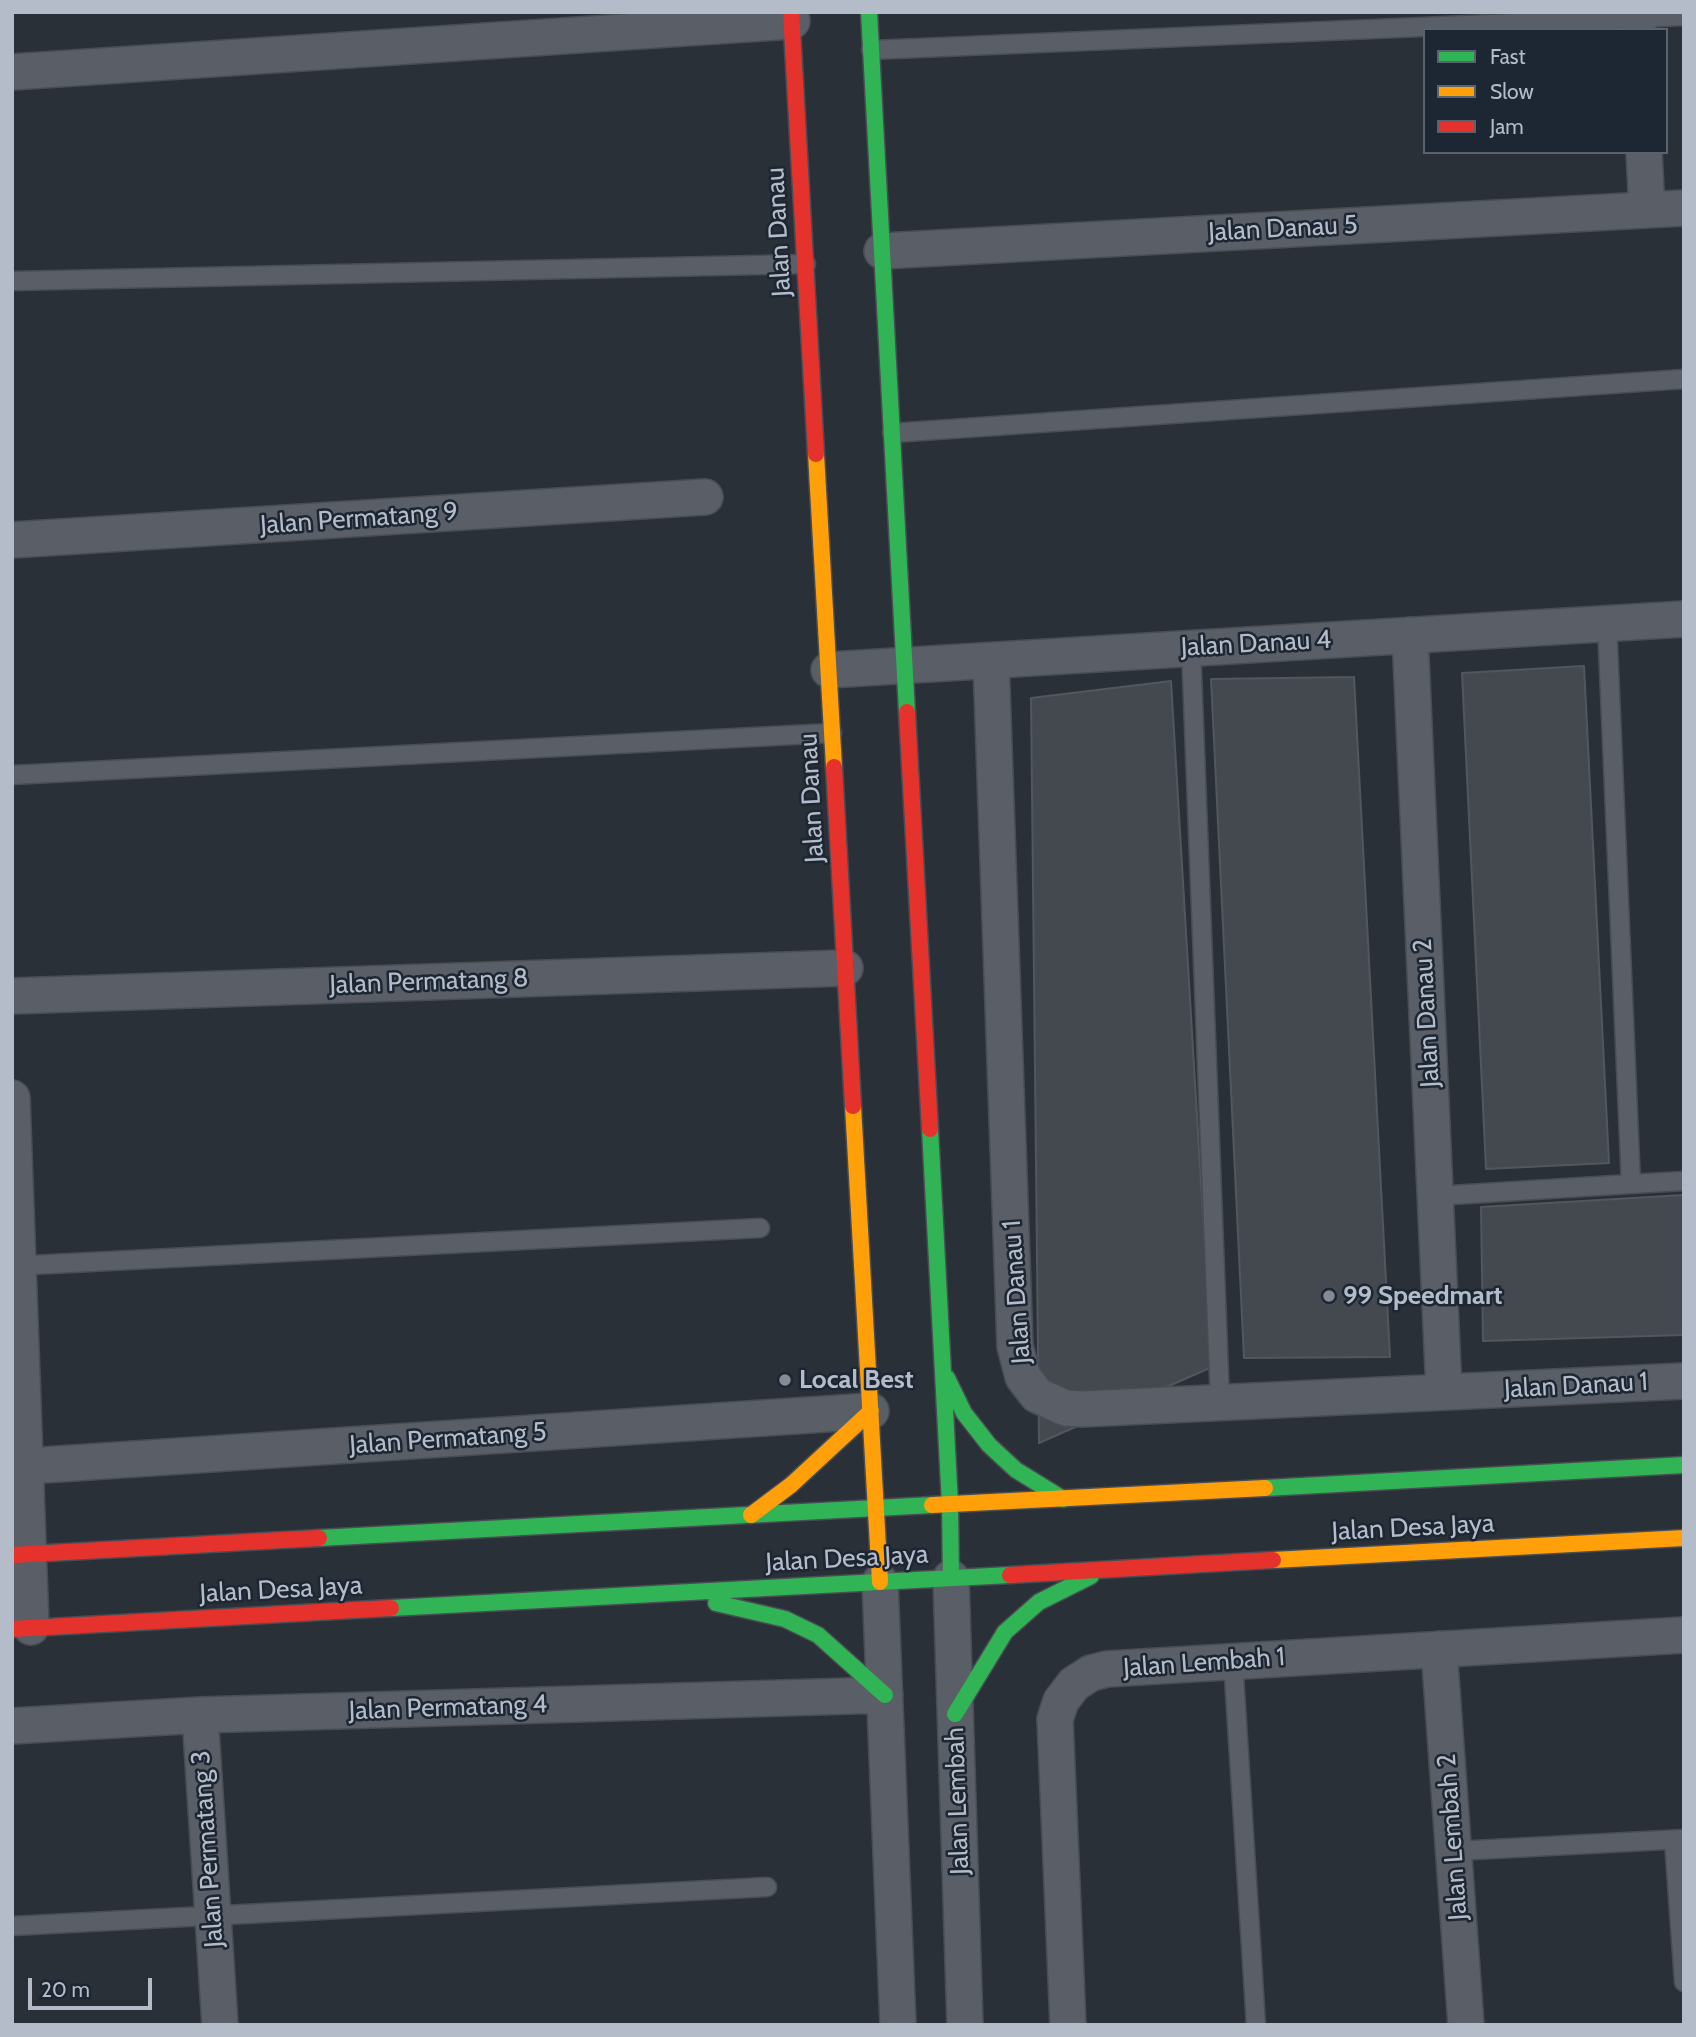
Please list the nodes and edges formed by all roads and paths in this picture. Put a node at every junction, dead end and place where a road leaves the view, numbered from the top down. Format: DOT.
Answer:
graph roads {
  1 [pos="869,12"];
  2 [pos="1684,16"];
  3 [pos="791,17"];
  4 [pos="1637,20"];
  5 [pos="1423,28"];
  6 [pos="1433,28"];
  7 [pos="871,50"];
  8 [pos="12,72"];
  9 [pos="1644,154"];
  10 [pos="1684,208"];
  11 [pos="1647,210"];
  12 [pos="881,251"];
  13 [pos="806,264"];
  14 [pos="12,281"];
  15 [pos="1684,380"];
  16 [pos="892,433"];
  17 [pos="705,497"];
  18 [pos="12,540"];
  19 [pos="1684,619"];
  20 [pos="1606,623"];
  21 [pos="1410,635"];
  22 [pos="1191,648"];
  23 [pos="991,661"];
  24 [pos="905,666"];
  25 [pos="829,670"];
  26 [pos="832,733"];
  27 [pos="12,775"];
  28 [pos="845,968"];
  29 [pos="12,996"];
  30 [pos="12,1098"];
  31 [pos="1684,1181"];
  32 [pos="1631,1184"];
  33 [pos="1435,1196"];
  34 [pos="760,1228"];
  35 [pos="15,1266"];
  36 [pos="943,1370"];
  37 [pos="1684,1381"];
  38 [pos="1444,1392"];
  39 [pos="1220,1402"];
  40 [pos="871,1411"];
  41 [pos="1684,1465"];
  42 [pos="19,1467"];
  43 [pos="1063,1499"];
  44 [pos="950,1504"];
  45 [pos="877,1508"];
  46 [pos="751,1515"];
  47 [pos="1684,1538"];
  48 [pos="20,1554"];
  49 [pos="1106,1569"];
  50 [pos="951,1578"];
  51 [pos="880,1582"];
  52 [pos="687,1592"];
  53 [pos="22,1628"];
  54 [pos="1684,1634"];
  55 [pos="1439,1649"];
  56 [pos="1233,1660"];
  57 [pos="885,1695"];
  58 [pos="955,1714"];
  59 [pos="200,1715"];
  60 [pos="12,1727"];
  61 [pos="1679,1840"];
  62 [pos="1455,1851"];
  63 [pos="767,1887"];
  64 [pos="212,1915"];
  65 [pos="12,1926"];
  66 [pos="1684,1982"];
  67 [pos="220,2025"];
  68 [pos="898,2025"];
  69 [pos="965,2025"];
  70 [pos="1068,2025"];
  71 [pos="1256,2025"];
  72 [pos="1465,2025"];
  1 -- 7 [label="main road"];
  2 -- 4 [label="lane"];
  3 -- 8 [label="street"];
  3 -- 13 [label="main road, Jalan Danau"];
  4 -- 6 [label="lane"];
  5 -- 7 [label="lane"];
  7 -- 12 [label="main road"];
  9 -- 11 [label="street"];
  10 -- 11 [label="street, Jalan Danau 5"];
  11 -- 12 [label="street, Jalan Danau 5"];
  12 -- 16 [label="main road"];
  13 -- 14 [label="lane"];
  13 -- 25 [label="main road, Jalan Danau"];
  15 -- 16 [label="lane"];
  16 -- 24 [label="main road"];
  17 -- 18 [label="street, Jalan Permatang 9"];
  19 -- 20 [label="street, Jalan Danau 4"];
  20 -- 21 [label="street, Jalan Danau 4"];
  20 -- 32 [label="lane"];
  21 -- 22 [label="street, Jalan Danau 4"];
  21 -- 33 [label="street, Jalan Danau 2"];
  22 -- 23 [label="street, Jalan Danau 4"];
  22 -- 39 [label="lane"];
  23 -- 24 [label="street, Jalan Danau 4"];
  23 -- 39 [label="street, Jalan Danau 1"];
  24 -- 25 [label="street, Jalan Danau 4"];
  24 -- 36 [label="main road"];
  25 -- 26 [label="main road, Jalan Danau"];
  26 -- 27 [label="lane"];
  26 -- 28 [label="main road, Jalan Danau"];
  28 -- 29 [label="street, Jalan Permatang 8"];
  28 -- 40 [label="main road, Jalan Danau"];
  30 -- 35 [label="street"];
  31 -- 32 [label="lane"];
  32 -- 33 [label="lane"];
  33 -- 38 [label="street, Jalan Danau 2"];
  34 -- 35 [label="lane"];
  35 -- 42 [label="street"];
  36 -- 43 [label="main road"];
  36 -- 44 [label="main road"];
  37 -- 38 [label="street, Jalan Danau 1"];
  38 -- 39 [label="street, Jalan Danau 1"];
  40 -- 42 [label="street, Jalan Permatang 5"];
  40 -- 45 [label="main road, Jalan Danau"];
  40 -- 46 [label="main road"];
  41 -- 43 [label="main road, Jalan Desa Jaya"];
  42 -- 48 [label="street"];
  43 -- 44 [label="main road, Jalan Desa Jaya"];
  44 -- 45 [label="main road, Jalan Desa Jaya"];
  44 -- 50 [label="main road"];
  45 -- 46 [label="main road, Jalan Desa Jaya"];
  45 -- 51 [label="main road, Jalan Danau"];
  46 -- 48 [label="main road, Jalan Desa Jaya"];
  47 -- 49 [label="main road, Jalan Desa Jaya"];
  48 -- 53 [label="street"];
  49 -- 50 [label="main road, Jalan Desa Jaya"];
  49 -- 58 [label="main road"];
  50 -- 51 [label="main road, Jalan Desa Jaya"];
  50 -- 58 [label="street, Jalan Lembah"];
  51 -- 52 [label="main road, Jalan Desa Jaya"];
  51 -- 57 [label="street"];
  52 -- 53 [label="main road, Jalan Desa Jaya"];
  52 -- 57 [label="main road"];
  54 -- 55 [label="street, Jalan Lembah 1"];
  55 -- 56 [label="street, Jalan Lembah 1"];
  55 -- 62 [label="street, Jalan Lembah 2"];
  56 -- 70 [label="street, Jalan Lembah 1"];
  56 -- 71 [label="lane"];
  57 -- 59 [label="street, Jalan Permatang 4"];
  57 -- 68 [label="street"];
  58 -- 69 [label="street, Jalan Lembah"];
  59 -- 60 [label="street, Jalan Permatang 4"];
  59 -- 64 [label="street, Jalan Permatang 3"];
  61 -- 62 [label="lane"];
  61 -- 66 [label="lane"];
  62 -- 72 [label="street, Jalan Lembah 2"];
  63 -- 64 [label="lane"];
  64 -- 65 [label="lane"];
  64 -- 67 [label="street, Jalan Permatang 3"];
}
